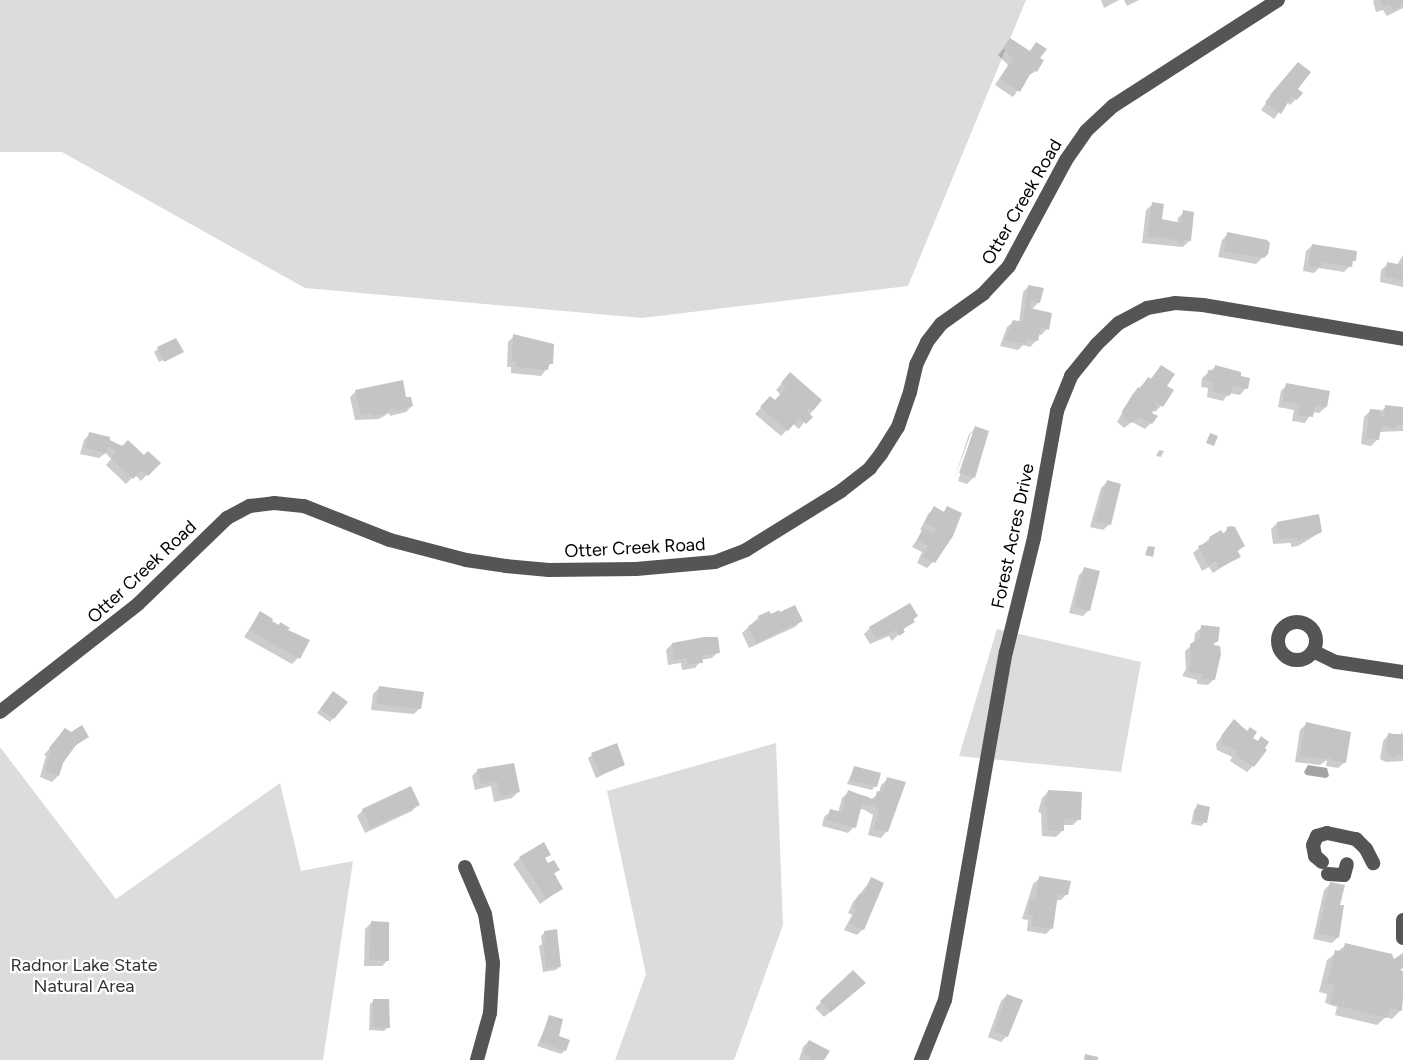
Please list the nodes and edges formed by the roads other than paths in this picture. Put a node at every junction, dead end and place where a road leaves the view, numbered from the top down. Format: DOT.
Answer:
graph roads {
  1 [pos="1278,0"];
  2 [pos="1403,339"];
  3 [pos="1313,651"];
  4 [pos="1403,672"];
  5 [pos="0,712"];
  6 [pos="1373,863"];
  7 [pos="1347,864"];
  8 [pos="465,867"];
  9 [pos="1403,920"];
  10 [pos="1403,938"];
  11 [pos="477,1060"];
  12 [pos="921,1060"];
  1 -- 5 [label="street, Otter Creek Road"];
  2 -- 12 [label="street, Forest Acres Drive"];
  3 -- 4 [label="street"];
  6 -- 7 [label="street"];
  8 -- 11 [label="street"];
  9 -- 10 [label="street"];
}
